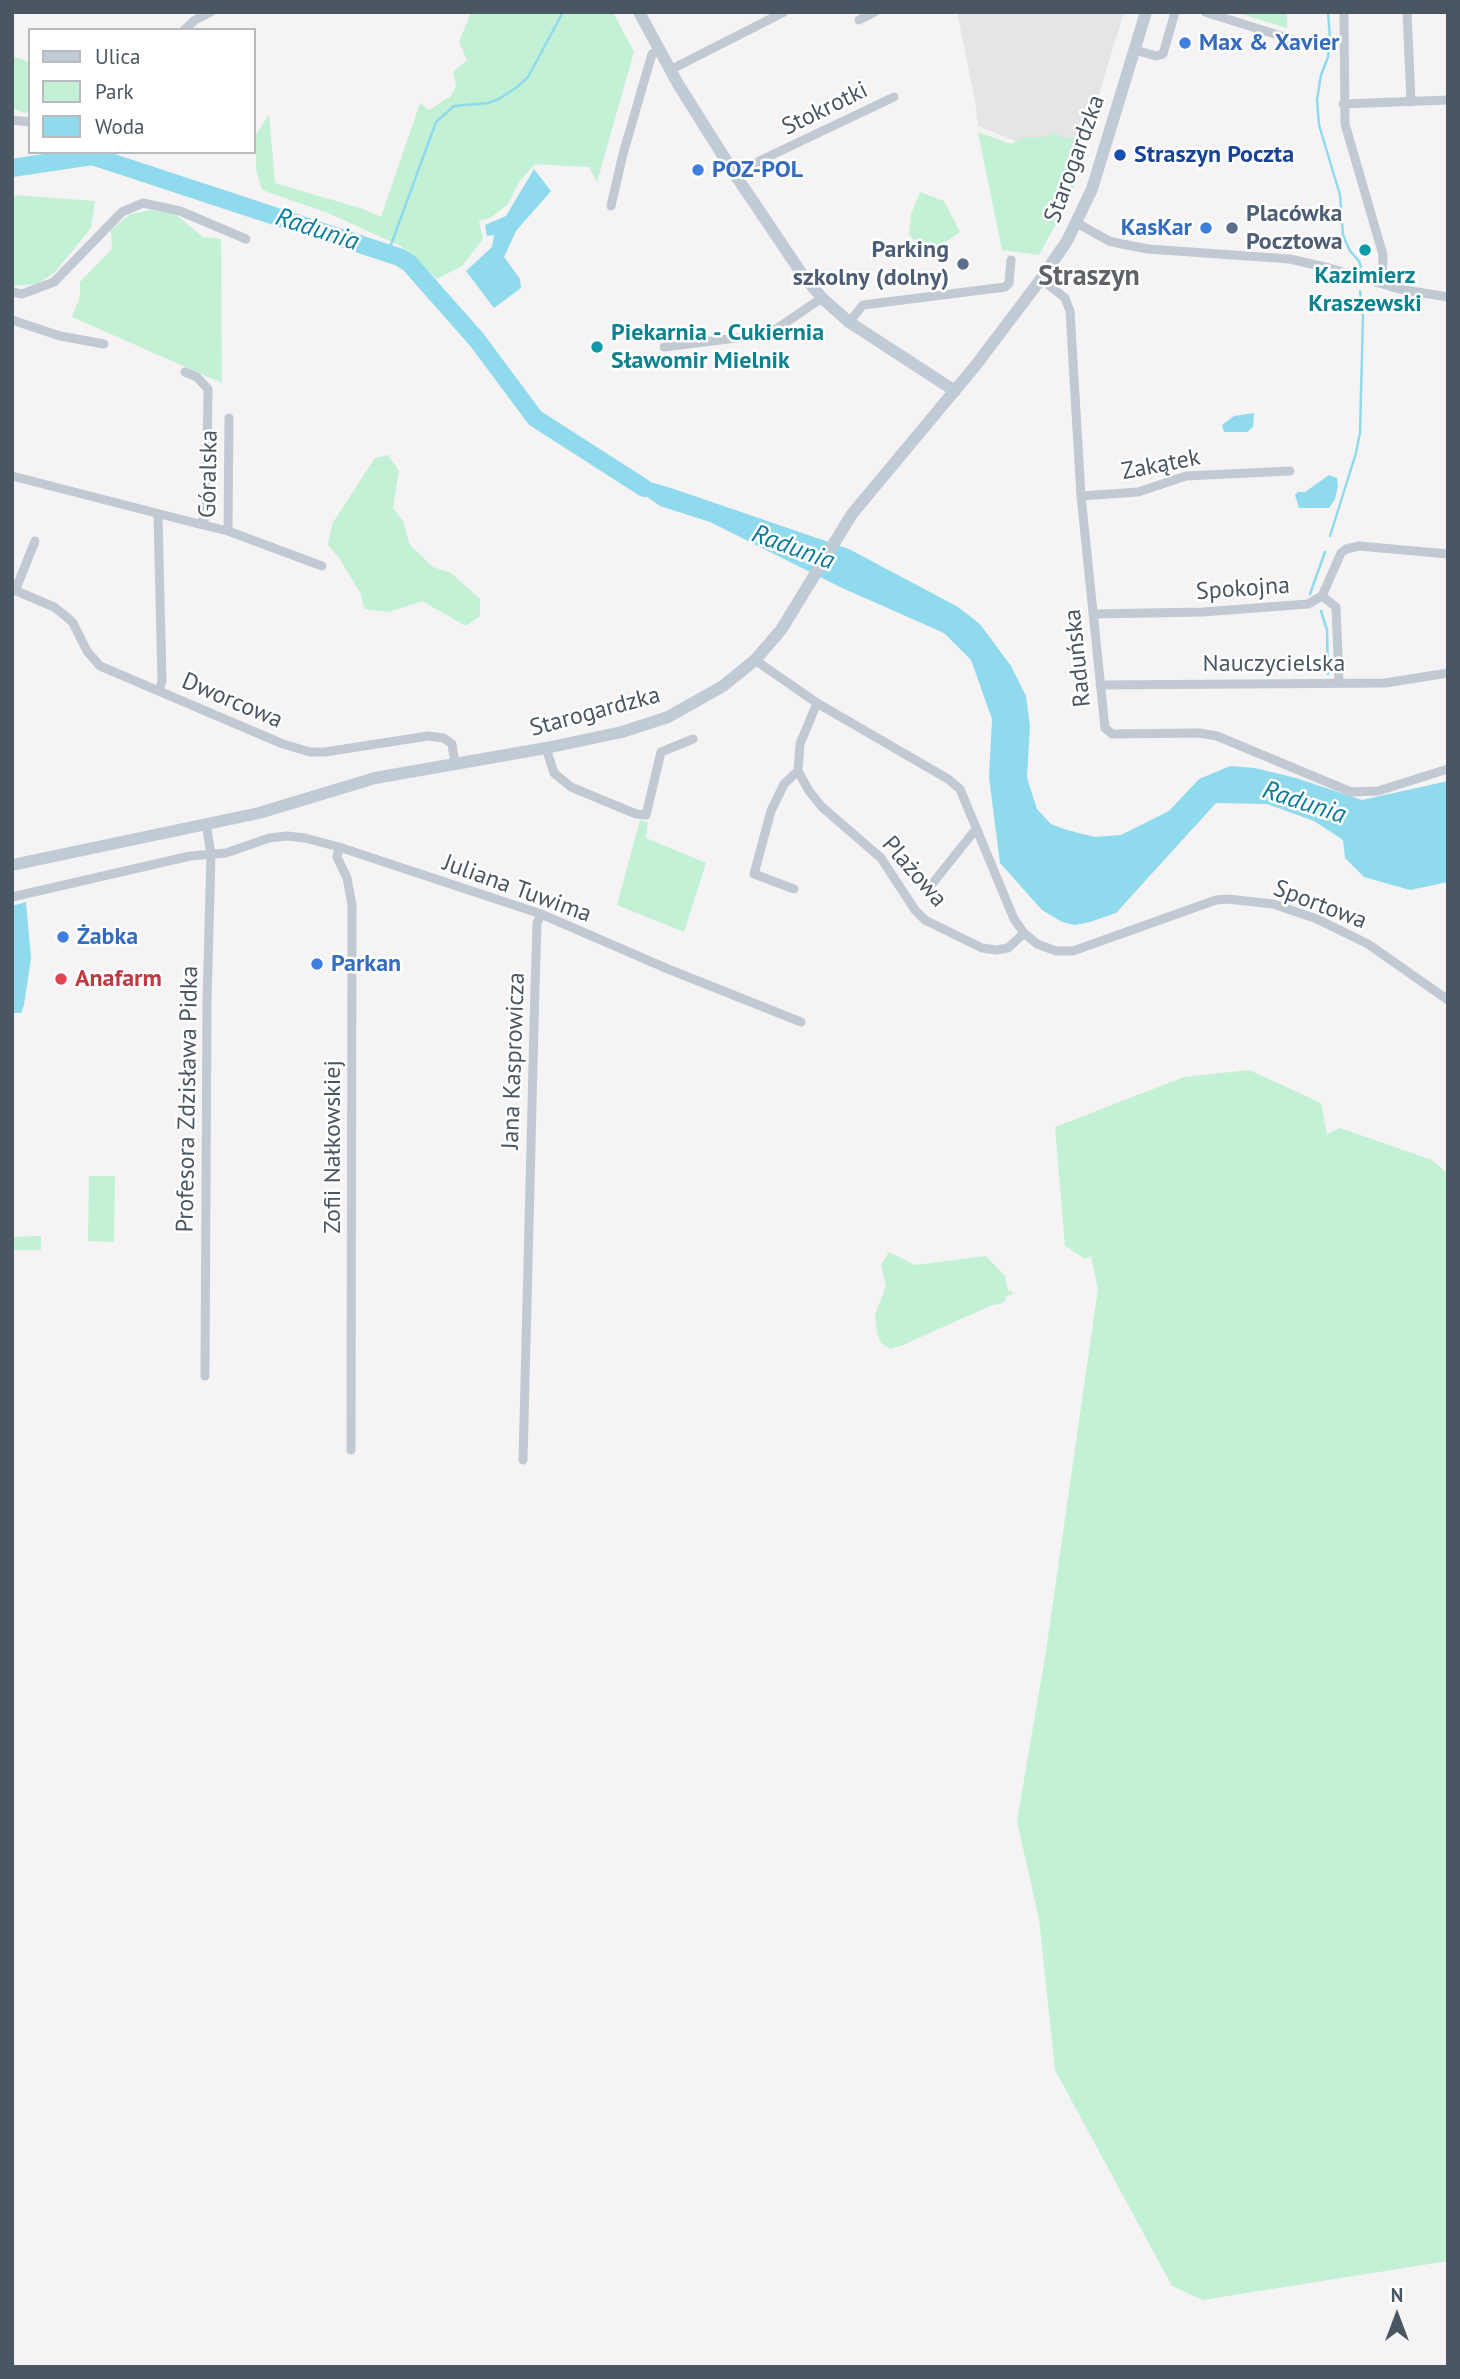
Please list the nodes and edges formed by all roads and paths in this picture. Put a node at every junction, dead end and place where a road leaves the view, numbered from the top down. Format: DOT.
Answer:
graph roads {
  1 [pos="211,12"];
  2 [pos="639,12"];
  3 [pos="783,12"];
  4 [pos="875,12"];
  5 [pos="1146,12"];
  6 [pos="1175,12"];
  7 [pos="1205,12"];
  8 [pos="1344,12"];
  9 [pos="1407,12"];
  10 [pos="859,20"];
  11 [pos="186,28"];
  12 [pos="1297,41"];
  13 [pos="660,50"];
  14 [pos="1135,50"];
  15 [pos="670,70"];
  16 [pos="894,97"];
  17 [pos="1448,100"];
  18 [pos="1411,102"];
  19 [pos="1343,104"];
  20 [pos="734,173"];
  21 [pos="611,205"];
  22 [pos="1077,223"];
  23 [pos="246,239"];
  24 [pos="1011,260"];
  25 [pos="1041,279"];
  26 [pos="1382,284"];
  27 [pos="12,292"];
  28 [pos="1448,297"];
  29 [pos="822,298"];
  30 [pos="12,320"];
  31 [pos="849,322"];
  32 [pos="104,344"];
  33 [pos="664,348"];
  34 [pos="185,372"];
  35 [pos="955,391"];
  36 [pos="229,418"];
  37 [pos="1290,471"];
  38 [pos="12,476"];
  39 [pos="1081,496"];
  40 [pos="158,513"];
  41 [pos="199,524"];
  42 [pos="228,531"];
  43 [pos="35,541"];
  44 [pos="1448,554"];
  45 [pos="322,566"];
  46 [pos="14,590"];
  47 [pos="1322,596"];
  48 [pos="1093,614"];
  49 [pos="755,660"];
  50 [pos="1448,673"];
  51 [pos="1339,682"];
  52 [pos="1100,685"];
  53 [pos="159,691"];
  54 [pos="817,703"];
  55 [pos="693,739"];
  56 [pos="547,748"];
  57 [pos="455,764"];
  58 [pos="1448,769"];
  59 [pos="798,771"];
  60 [pos="206,824"];
  61 [pos="976,829"];
  62 [pos="339,847"];
  63 [pos="211,854"];
  64 [pos="12,865"];
  65 [pos="794,889"];
  66 [pos="928,889"];
  67 [pos="12,897"];
  68 [pos="541,914"];
  69 [pos="1024,933"];
  70 [pos="1448,1000"];
  71 [pos="801,1022"];
  72 [pos="205,1376"];
  73 [pos="351,1450"];
  74 [pos="523,1460"];
  1 -- 11 [label="street"];
  2 -- 13 [label="main road"];
  3 -- 15 [label="street"];
  4 -- 10 [label="street"];
  5 -- 14 [label="main road, Starogardzka"];
  6 -- 14 [label="street"];
  7 -- 12 [label="street"];
  8 -- 19 [label="street"];
  9 -- 18 [label="street"];
  13 -- 15 [label="main road"];
  13 -- 21 [label="street"];
  14 -- 22 [label="main road, Starogardzka"];
  15 -- 20 [label="main road"];
  16 -- 20 [label="street, Stokrotki"];
  17 -- 18 [label="street"];
  18 -- 19 [label="street"];
  19 -- 26 [label="street"];
  20 -- 29 [label="main road"];
  22 -- 25 [label="main road, Starogardzka"];
  22 -- 26 [label="street"];
  23 -- 27 [label="street"];
  24 -- 31 [label="street"];
  25 -- 35 [label="main road, Starogardzka"];
  25 -- 39 [label="street, Raduńska"];
  26 -- 28 [label="street"];
  29 -- 31 [label="main road"];
  29 -- 33 [label="street"];
  30 -- 32 [label="street"];
  31 -- 35 [label="main road"];
  34 -- 41 [label="street"];
  35 -- 49 [label="main road, Starogardzka"];
  36 -- 42 [label="street, Góralska"];
  37 -- 39 [label="street, Zakątek"];
  38 -- 40 [label="street"];
  39 -- 48 [label="street, Raduńska"];
  40 -- 41 [label="street"];
  40 -- 53 [label="street"];
  41 -- 42 [label="street, Góralska"];
  42 -- 45 [label="street, Góralska"];
  43 -- 46 [label="street"];
  44 -- 47 [label="street, Spokojna"];
  46 -- 53 [label="street, Dworcowa"];
  47 -- 48 [label="street, Spokojna"];
  47 -- 51 [label="street"];
  48 -- 52 [label="street, Raduńska"];
  49 -- 54 [label="street"];
  49 -- 56 [label="main road, Starogardzka"];
  50 -- 51 [label="street, Nauczycielska"];
  51 -- 52 [label="street, Nauczycielska"];
  52 -- 58 [label="street, Raduńska"];
  53 -- 57 [label="street, Dworcowa"];
  54 -- 59 [label="street"];
  54 -- 61 [label="street"];
  55 -- 56 [label="street"];
  56 -- 57 [label="main road, Starogardzka"];
  57 -- 60 [label="main road, Starogardzka"];
  59 -- 65 [label="street"];
  59 -- 69 [label="street, Plażowa"];
  60 -- 63 [label="street, Profesora Zdzisława Pidka"];
  60 -- 64 [label="main road, Starogardzka"];
  61 -- 66 [label="street, Plażowa"];
  61 -- 69 [label="street"];
  62 -- 63 [label="street, Juliana Tuwima"];
  62 -- 68 [label="street, Juliana Tuwima"];
  62 -- 73 [label="street, Zofii Nałkowskiej"];
  63 -- 67 [label="street, Juliana Tuwima"];
  63 -- 72 [label="street, Profesora Zdzisława Pidka"];
  68 -- 71 [label="street, Juliana Tuwima"];
  68 -- 74 [label="street, Jana Kasprowicza"];
  69 -- 70 [label="street, Sportowa"];
}
